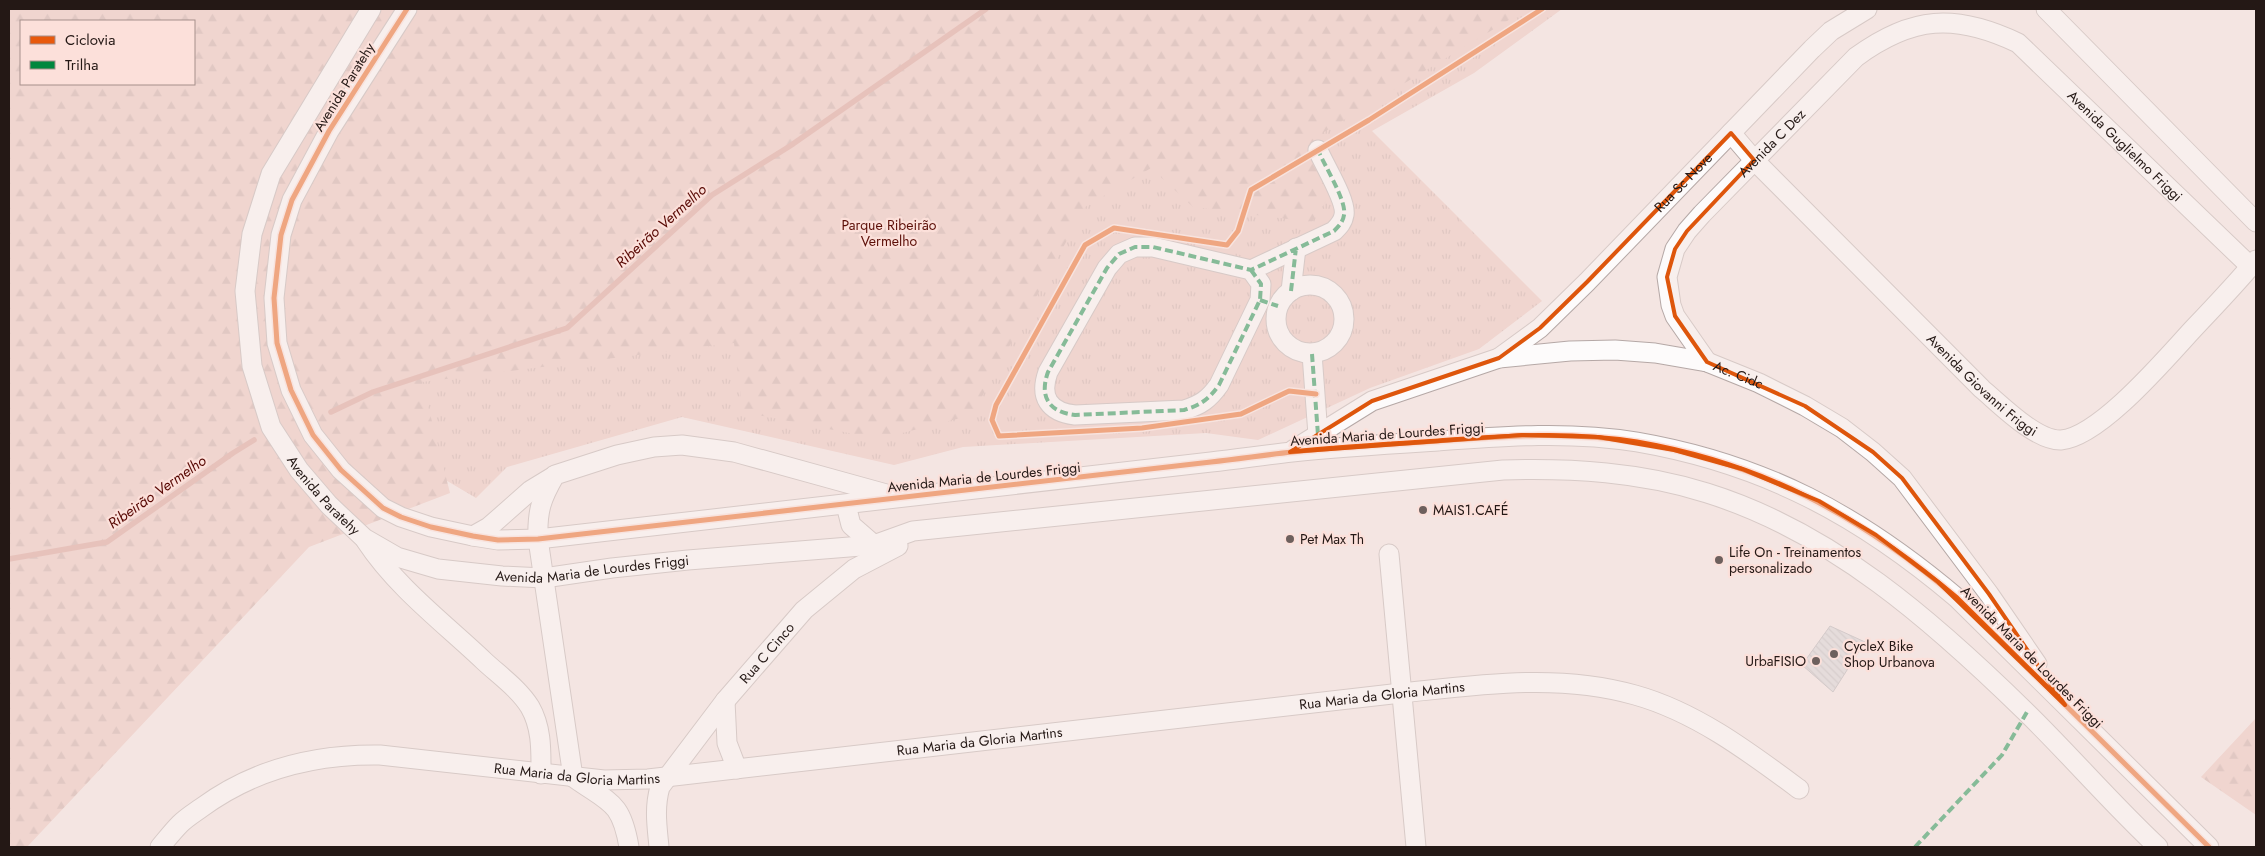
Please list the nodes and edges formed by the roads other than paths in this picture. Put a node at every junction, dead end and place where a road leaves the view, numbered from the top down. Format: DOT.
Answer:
graph roads {
  1 [pos="371,9"];
  2 [pos="407,9"];
  3 [pos="1867,9"];
  4 [pos="2046,9"];
  5 [pos="1919,17"];
  6 [pos="1994,32"];
  7 [pos="1731,133"];
  8 [pos="1318,150"];
  9 [pos="1754,160"];
  10 [pos="2256,222"];
  11 [pos="1296,248"];
  12 [pos="2253,264"];
  13 [pos="1251,270"];
  14 [pos="1290,291"];
  15 [pos="1260,300"];
  16 [pos="1278,306"];
  17 [pos="1312,354"];
  18 [pos="1499,358"];
  19 [pos="1707,362"];
  20 [pos="1318,435"];
  21 [pos="1290,452"];
  22 [pos="555,475"];
  23 [pos="898,497"];
  24 [pos="846,504"];
  25 [pos="401,518"];
  26 [pos="913,531"];
  27 [pos="473,536"];
  28 [pos="364,538"];
  29 [pos="538,539"];
  30 [pos="874,545"];
  31 [pos="1389,554"];
  32 [pos="854,569"];
  33 [pos="544,578"];
  34 [pos="1401,694"];
  35 [pos="725,701"];
  36 [pos="2064,705"];
  37 [pos="737,769"];
  38 [pos="541,774"];
  39 [pos="666,776"];
  40 [pos="573,777"];
  41 [pos="1799,789"];
  42 [pos="160,847"];
  43 [pos="629,847"];
  44 [pos="659,847"];
  45 [pos="1416,847"];
  46 [pos="2158,847"];
  47 [pos="2209,847"];
  1 -- 28 [label="street, Avenida Paratehy"];
  2 -- 25 [label="street, Avenida Paratehy"];
  3 -- 7 [label="street, Rua Sc Nove"];
  4 -- 10 [label="street"];
  5 -- 6 [label="street, Avenida C Dez"];
  5 -- 9 [label="street, Avenida C Dez"];
  6 -- 12 [label="street, Avenida Guglielmo Friggi"];
  7 -- 9 [label="street, Avenida Giovanni Friggi"];
  7 -- 18 [label="street, Rua Sc Nove"];
  8 -- 11 [label="street"];
  9 -- 12 [label="street, Avenida Giovanni Friggi"];
  9 -- 19 [label="street, Avenida C Dez"];
  11 -- 13 [label="street"];
  11 -- 14 [label="street"];
  13 -- 15 [label="street"];
  13 -- 15 [label="street"];
  14 -- 16 [label="street"];
  14 -- 17 [label="street"];
  15 -- 16 [label="street"];
  16 -- 17 [label="street"];
  17 -- 20 [label="street"];
  18 -- 19 [label="street, Ac. Cidc"];
  18 -- 20 [label="street, Ac. Cidc"];
  19 -- 36 [label="street, Ac. Cidc"];
  20 -- 21 [label="street, Ac. Cidc"];
  21 -- 23 [label="street, Avenida Maria de Lourdes Friggi"];
  21 -- 36 [label="street, Avenida Maria de Lourdes Friggi"];
  22 -- 23 [label="street"];
  22 -- 27 [label="street"];
  22 -- 29 [label="street"];
  23 -- 24 [label="street, Avenida Maria de Lourdes Friggi"];
  24 -- 29 [label="street, Avenida Maria de Lourdes Friggi"];
  24 -- 30 [label="street"];
  25 -- 27 [label="street, Avenida Maria de Lourdes Friggi"];
  26 -- 30 [label="street, Avenida Maria de Lourdes Friggi"];
  26 -- 32 [label="street, Rua C Cinco"];
  26 -- 46 [label="street, Avenida Maria de Lourdes Friggi"];
  27 -- 29 [label="street, Avenida Maria de Lourdes Friggi"];
  28 -- 33 [label="street, Avenida Maria de Lourdes Friggi"];
  28 -- 38 [label="street"];
  29 -- 33 [label="street"];
  30 -- 32 [label="street"];
  30 -- 33 [label="street, Avenida Maria de Lourdes Friggi"];
  31 -- 34 [label="street"];
  32 -- 35 [label="street, Rua C Cinco"];
  33 -- 40 [label="street"];
  34 -- 37 [label="street, Rua Maria da Gloria Martins"];
  34 -- 41 [label="street, Rua Maria da Gloria Martins"];
  34 -- 45 [label="street"];
  35 -- 37 [label="street"];
  35 -- 39 [label="street, Rua C Cinco"];
  36 -- 47 [label="street, Avenida Maria de Lourdes Friggi"];
  37 -- 39 [label="street, Rua Maria da Gloria Martins"];
  38 -- 40 [label="street, Rua Maria da Gloria Martins"];
  38 -- 42 [label="street, Rua Maria da Gloria Martins"];
  39 -- 40 [label="street, Rua Maria da Gloria Martins"];
  39 -- 44 [label="street, Rua C Cinco"];
  40 -- 43 [label="street"];
}
